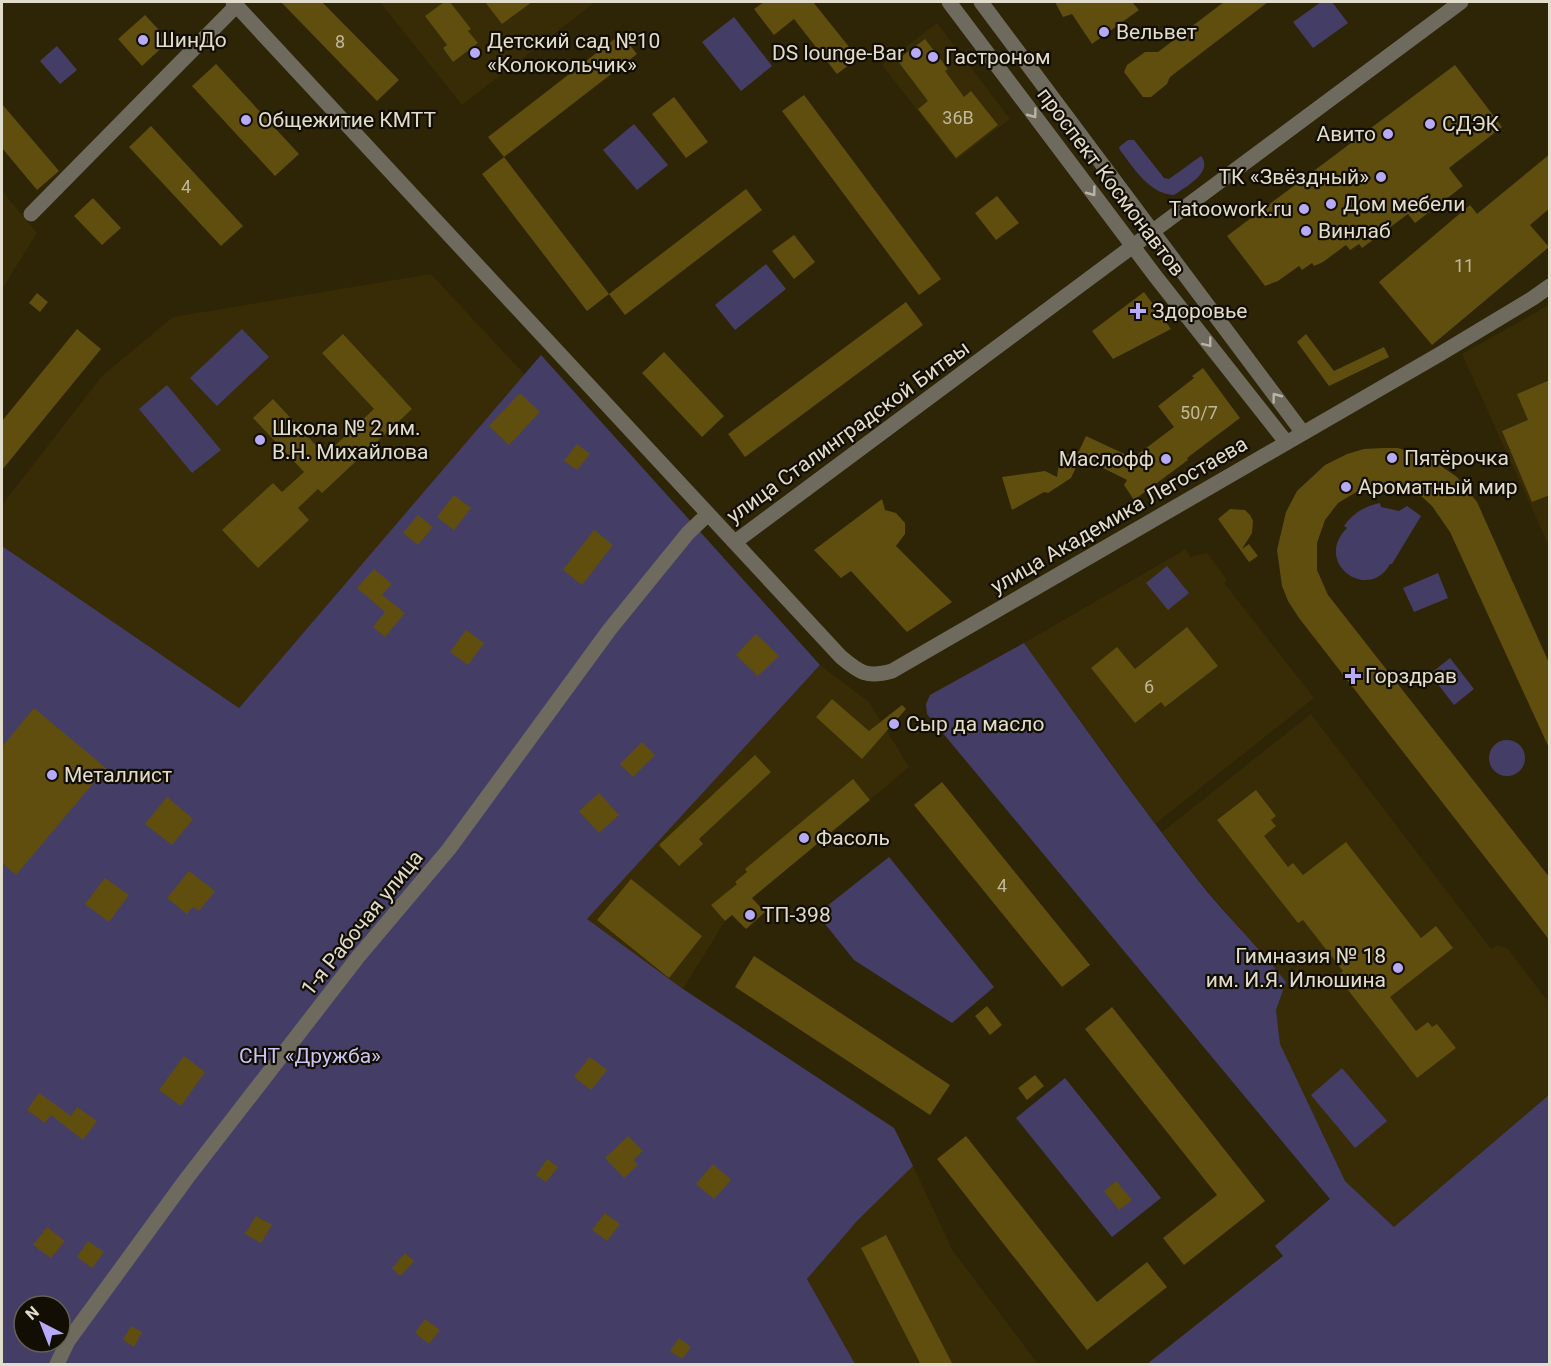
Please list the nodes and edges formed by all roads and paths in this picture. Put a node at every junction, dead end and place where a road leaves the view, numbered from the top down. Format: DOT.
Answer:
graph roads {
  1 [pos="949,2"];
  2 [pos="981,2"];
  3 [pos="1461,2"];
  4 [pos="235,3"];
  5 [pos="31,214"];
  6 [pos="1153,232"];
  7 [pos="1133,247"];
  8 [pos="1550,286"];
  9 [pos="1303,433"];
  10 [pos="1286,442"];
  11 [pos="708,514"];
  12 [pos="735,542"];
  13 [pos="57,1365"];
  1 -- 7 [label="street, проспект Космонавтов, one-way"];
  2 -- 6 [label="street, проспект Космонавтов"];
  3 -- 6 [label="street, улица Сталинградской Битвы"];
  4 -- 5 [label="street"];
  4 -- 11 [label="street, улица Сталинградской Битвы"];
  6 -- 7 [label="street, улица Сталинградской Битвы"];
  9 -- 6 [label="street, проспект Космонавтов, one-way"];
  7 -- 10 [label="street, проспект Космонавтов, one-way"];
  7 -- 12 [label="street, улица Сталинградской Битвы"];
  8 -- 9 [label="street, улица Академика Легостаева"];
  9 -- 10 [label="street, улица Академика Легостаева"];
  10 -- 12 [label="street, улица Академика Легостаева"];
  11 -- 12 [label="street, улица Сталинградской Битвы"];
  11 -- 13 [label="street, 1-я Рабочая улица"];
}
